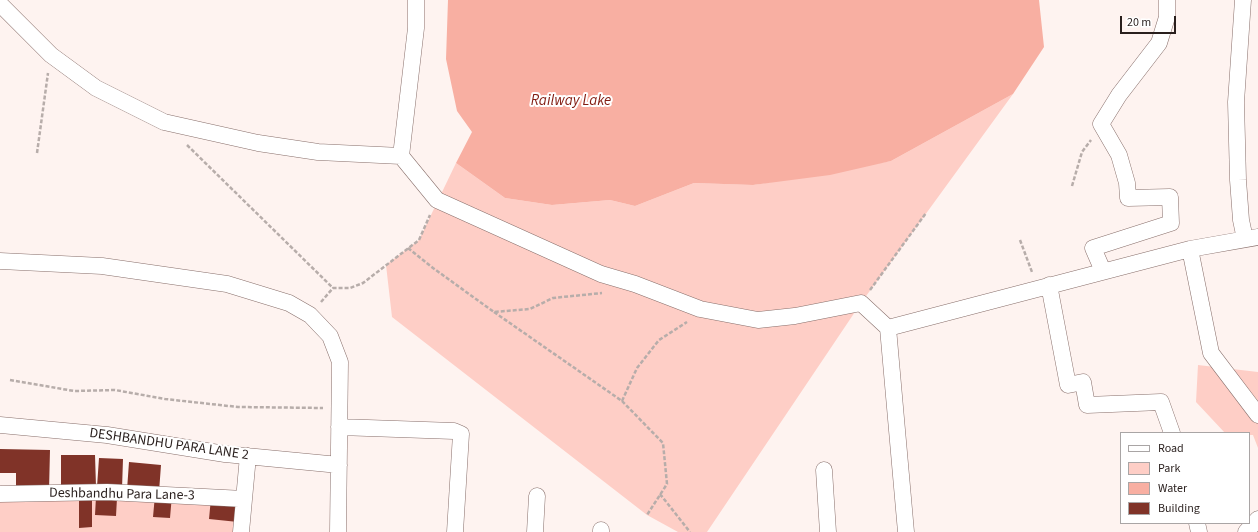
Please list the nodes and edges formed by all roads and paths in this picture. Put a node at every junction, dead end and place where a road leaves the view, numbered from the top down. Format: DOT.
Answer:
graph roads {
  1 [pos="416,0"];
  2 [pos="1167,0"];
  3 [pos="1243,0"];
  4 [pos="0,4"];
  5 [pos="51,55"];
  6 [pos="1101,124"];
  7 [pos="186,144"];
  8 [pos="37,153"];
  9 [pos="401,156"];
  10 [pos="1072,186"];
  11 [pos="437,200"];
  12 [pos="926,213"];
  13 [pos="1251,238"];
  14 [pos="1020,240"];
  15 [pos="408,248"];
  16 [pos="1190,249"];
  17 [pos="0,261"];
  18 [pos="1103,271"];
  19 [pos="1044,286"];
  20 [pos="332,288"];
  21 [pos="608,293"];
  22 [pos="861,304"];
  23 [pos="700,309"];
  24 [pos="494,312"];
  25 [pos="310,315"];
  26 [pos="888,328"];
  27 [pos="10,380"];
  28 [pos="622,401"];
  29 [pos="339,409"];
  30 [pos="1258,416"];
  31 [pos="0,425"];
  32 [pos="339,427"];
  33 [pos="1172,432"];
  34 [pos="248,456"];
  35 [pos="339,465"];
  36 [pos="824,470"];
  37 [pos="0,494"];
  38 [pos="660,494"];
  39 [pos="537,496"];
  40 [pos="244,500"];
  41 [pos="647,515"];
  42 [pos="1258,519"];
  43 [pos="241,532"];
  44 [pos="338,532"];
  45 [pos="455,532"];
  46 [pos="535,532"];
  47 [pos="690,532"];
  48 [pos="828,532"];
  49 [pos="906,532"];
  50 [pos="1246,532"];
  1 -- 9 [label="street"];
  2 -- 6 [label="street"];
  3 -- 13 [label="street"];
  4 -- 5 [label="street"];
  5 -- 8 [label="path"];
  5 -- 9 [label="street"];
  6 -- 10 [label="path"];
  6 -- 18 [label="street"];
  7 -- 20 [label="path"];
  9 -- 11 [label="street"];
  11 -- 15 [label="path"];
  11 -- 23 [label="street"];
  12 -- 22 [label="path"];
  13 -- 16 [label="street"];
  14 -- 19 [label="path"];
  15 -- 20 [label="path"];
  15 -- 24 [label="path"];
  16 -- 18 [label="street"];
  16 -- 30 [label="street"];
  17 -- 25 [label="street"];
  18 -- 19 [label="street"];
  19 -- 26 [label="street"];
  19 -- 33 [label="street"];
  20 -- 25 [label="path"];
  21 -- 24 [label="path"];
  22 -- 23 [label="street"];
  22 -- 26 [label="street"];
  23 -- 28 [label="path"];
  24 -- 28 [label="path"];
  25 -- 29 [label="street"];
  26 -- 49 [label="street"];
  27 -- 29 [label="path"];
  28 -- 38 [label="path"];
  29 -- 32 [label="street"];
  31 -- 34 [label="street, DESHBANDHU PARA LANE 2"];
  32 -- 35 [label="street"];
  32 -- 45 [label="street"];
  34 -- 35 [label="street, DESHBANDHU PARA LANE 2"];
  34 -- 40 [label="street"];
  35 -- 44 [label="street"];
  36 -- 48 [label="street"];
  37 -- 40 [label="street, Deshbandhu Para Lane-3"];
  38 -- 41 [label="path"];
  38 -- 47 [label="path"];
  39 -- 46 [label="street"];
  40 -- 43 [label="street"];
  42 -- 50 [label="street"];
}
